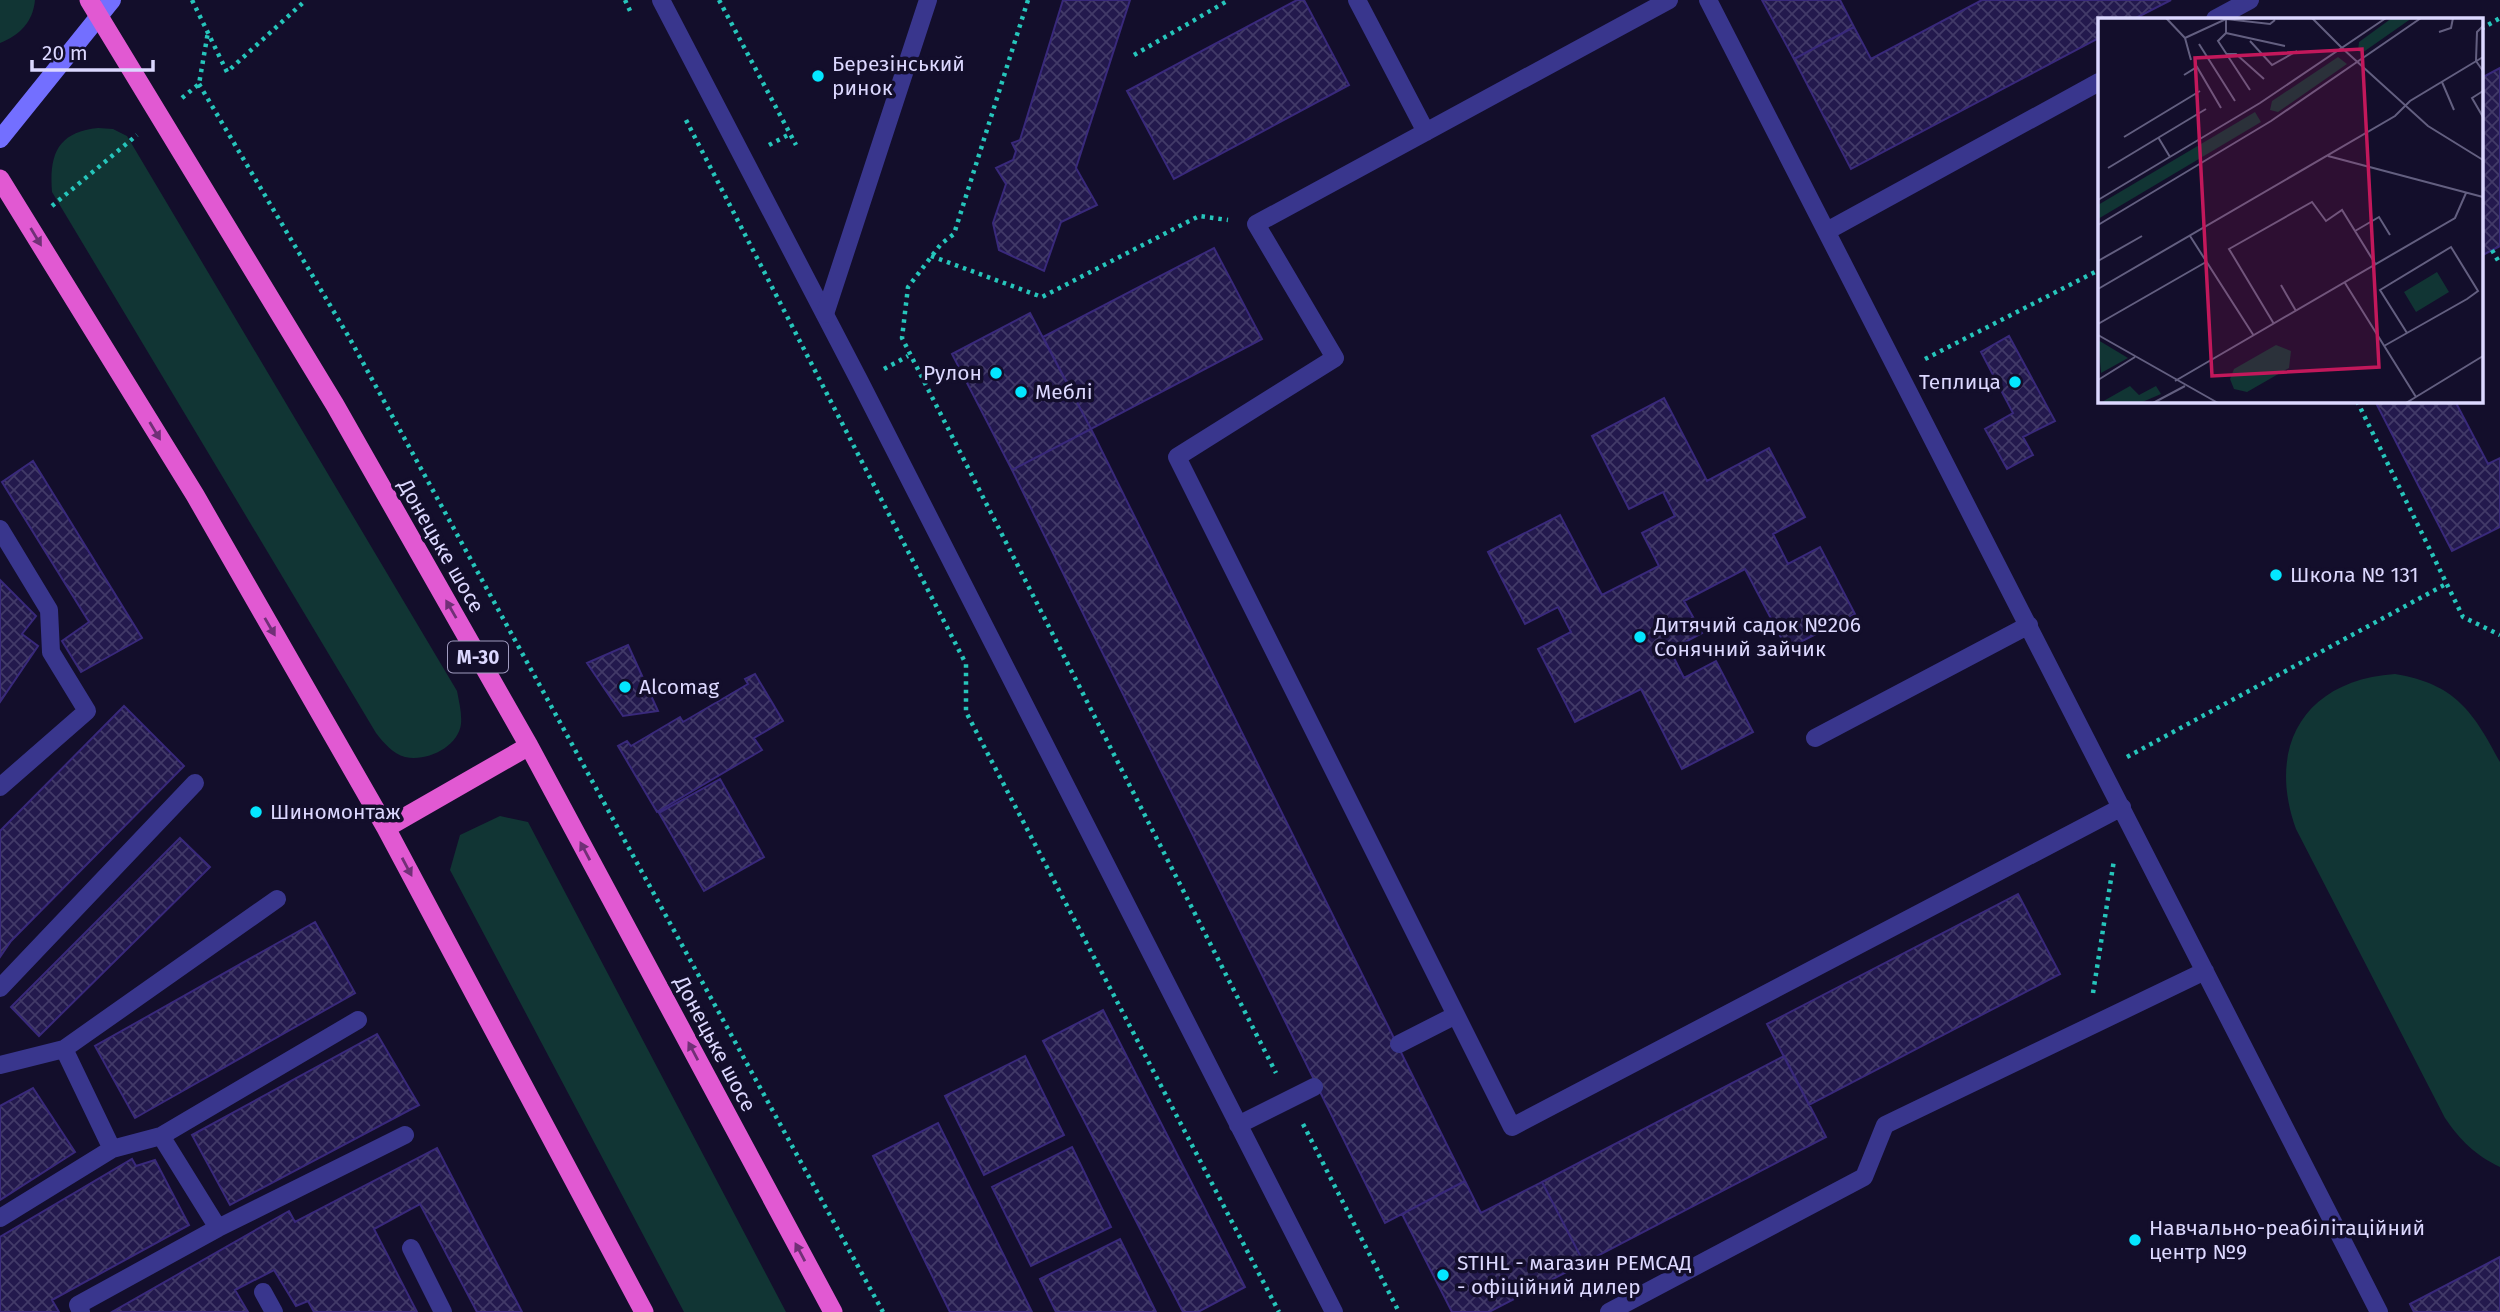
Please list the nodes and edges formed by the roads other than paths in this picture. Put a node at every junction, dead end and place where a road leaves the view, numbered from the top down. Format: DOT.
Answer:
graph roads {
  1 [pos="661,0"];
  2 [pos="928,0"];
  3 [pos="1357,0"];
  4 [pos="1669,0"];
  5 [pos="1708,0"];
  6 [pos="2250,0"];
  7 [pos="100,5"];
  8 [pos="2217,18"];
  9 [pos="2098,83"];
  10 [pos="1426,132"];
  11 [pos="0,139"];
  12 [pos="0,179"];
  13 [pos="1827,231"];
  14 [pos="825,314"];
  15 [pos="0,529"];
  16 [pos="2029,625"];
  17 [pos="1815,737"];
  18 [pos="529,746"];
  19 [pos="195,783"];
  20 [pos="0,787"];
  21 [pos="2122,807"];
  22 [pos="386,828"];
  23 [pos="277,899"];
  24 [pos="2205,971"];
  25 [pos="0,988"];
  26 [pos="1456,1015"];
  27 [pos="358,1020"];
  28 [pos="1399,1044"];
  29 [pos="64,1049"];
  30 [pos="0,1065"];
  31 [pos="1314,1087"];
  32 [pos="1238,1125"];
  33 [pos="405,1135"];
  34 [pos="161,1136"];
  35 [pos="112,1149"];
  36 [pos="0,1218"];
  37 [pos="218,1228"];
  38 [pos="411,1248"];
  39 [pos="263,1292"];
  40 [pos="81,1312"];
  41 [pos="274,1312"];
  42 [pos="443,1312"];
  43 [pos="644,1312"];
  44 [pos="833,1312"];
  45 [pos="1334,1312"];
  46 [pos="1609,1312"];
  47 [pos="2379,1312"];
  1 -- 14 [label="street"];
  2 -- 14 [label="street"];
  3 -- 10 [label="street"];
  4 -- 10 [label="street"];
  5 -- 13 [label="street"];
  6 -- 8 [label="street"];
  7 -- 11 [label="main road"];
  18 -- 7 [label="highway, Донецьке шосе / М-30, one-way"];
  9 -- 13 [label="street"];
  10 -- 26 [label="street"];
  12 -- 22 [label="highway, one-way"];
  13 -- 16 [label="street"];
  14 -- 32 [label="street"];
  15 -- 20 [label="street"];
  16 -- 17 [label="street"];
  16 -- 21 [label="street"];
  18 -- 22 [label="highway"];
  44 -- 18 [label="highway, Донецьке шосе / М-30, one-way"];
  19 -- 25 [label="street"];
  21 -- 24 [label="street"];
  21 -- 26 [label="street"];
  22 -- 43 [label="highway, one-way"];
  23 -- 29 [label="street"];
  24 -- 46 [label="street"];
  24 -- 47 [label="street"];
  26 -- 28 [label="street"];
  27 -- 34 [label="street"];
  29 -- 30 [label="street"];
  29 -- 35 [label="street"];
  31 -- 32 [label="street"];
  32 -- 45 [label="street"];
  33 -- 37 [label="street"];
  34 -- 35 [label="street"];
  34 -- 37 [label="street"];
  35 -- 36 [label="street"];
  37 -- 40 [label="street"];
  38 -- 42 [label="street"];
  39 -- 41 [label="street"];
}
